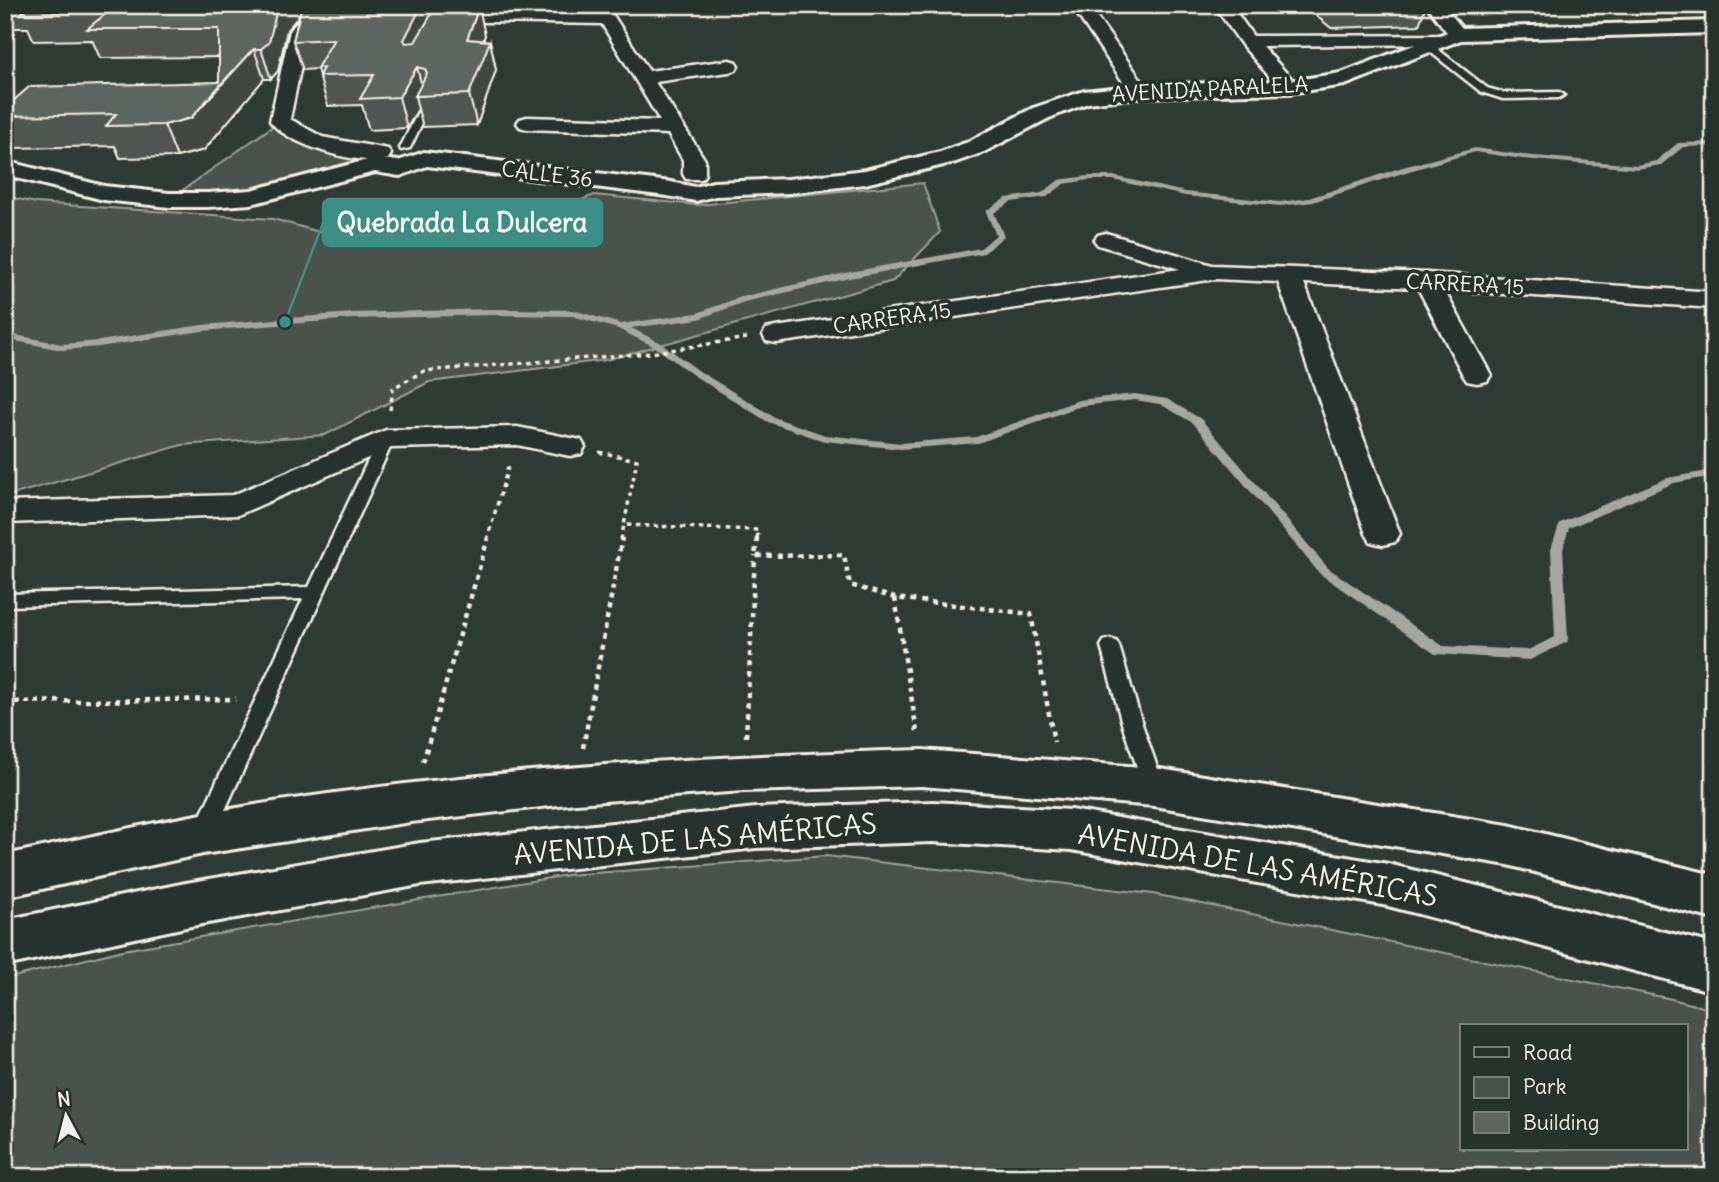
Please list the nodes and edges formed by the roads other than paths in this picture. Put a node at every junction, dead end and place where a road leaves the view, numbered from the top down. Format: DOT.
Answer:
graph roads {
  1 [pos="319,5"];
  2 [pos="1079,5"];
  3 [pos="1222,5"];
  4 [pos="610,12"];
  5 [pos="1433,13"];
  6 [pos="423,17"];
  7 [pos="1714,27"];
  8 [pos="1444,39"];
  9 [pos="1248,41"];
  10 [pos="729,66"];
  11 [pos="642,78"];
  12 [pos="1289,87"];
  13 [pos="1139,91"];
  14 [pos="1559,96"];
  15 [pos="428,102"];
  16 [pos="527,123"];
  17 [pos="674,128"];
  18 [pos="414,154"];
  19 [pos="378,160"];
  20 [pos="5,168"];
  21 [pos="704,181"];
  22 [pos="671,189"];
  23 [pos="1106,240"];
  24 [pos="1215,272"];
  25 [pos="1288,275"];
  26 [pos="1427,281"];
  27 [pos="1714,300"];
  28 [pos="776,335"];
  29 [pos="1477,375"];
  30 [pos="386,439"];
  31 [pos="570,447"];
  32 [pos="5,513"];
  33 [pos="1383,534"];
  34 [pos="314,593"];
  35 [pos="5,600"];
  36 [pos="1110,646"];
  37 [pos="1154,787"];
  38 [pos="203,834"];
  39 [pos="6,879"];
  40 [pos="1714,897"];
  41 [pos="5,943"];
  42 [pos="1714,968"];
  1 -- 19 [label="street"];
  2 -- 13 [label="street"];
  3 -- 9 [label="street"];
  4 -- 6 [label="street"];
  4 -- 11 [label="street"];
  5 -- 8 [label="street"];
  7 -- 8 [label="main road, AVENIDA PARALELA"];
  8 -- 9 [label="street"];
  8 -- 12 [label="main road, AVENIDA PARALELA"];
  8 -- 14 [label="lane"];
  9 -- 12 [label="street"];
  10 -- 11 [label="street"];
  11 -- 17 [label="street"];
  12 -- 13 [label="main road, AVENIDA PARALELA"];
  13 -- 21 [label="main road, AVENIDA PARALELA"];
  15 -- 18 [label="lane"];
  16 -- 17 [label="street"];
  17 -- 21 [label="street"];
  18 -- 19 [label="main road"];
  18 -- 22 [label="main road, CALLE 36"];
  19 -- 20 [label="main road"];
  21 -- 22 [label="main road, AVENIDA PARALELA"];
  23 -- 24 [label="street, CARRERA 15"];
  24 -- 25 [label="street, CARRERA 15"];
  24 -- 28 [label="street, CARRERA 15"];
  25 -- 26 [label="street, CARRERA 15"];
  25 -- 33 [label="street"];
  26 -- 27 [label="street, CARRERA 15"];
  26 -- 29 [label="street"];
  30 -- 31 [label="street"];
  30 -- 32 [label="street"];
  30 -- 34 [label="lane"];
  34 -- 35 [label="lane"];
  34 -- 38 [label="lane"];
  36 -- 37 [label="lane"];
  37 -- 38 [label="main road"];
  37 -- 40 [label="main road"];
  38 -- 39 [label="main road"];
  41 -- 42 [label="main road, AVENIDA DE LAS AMÉRICAS"];
}
